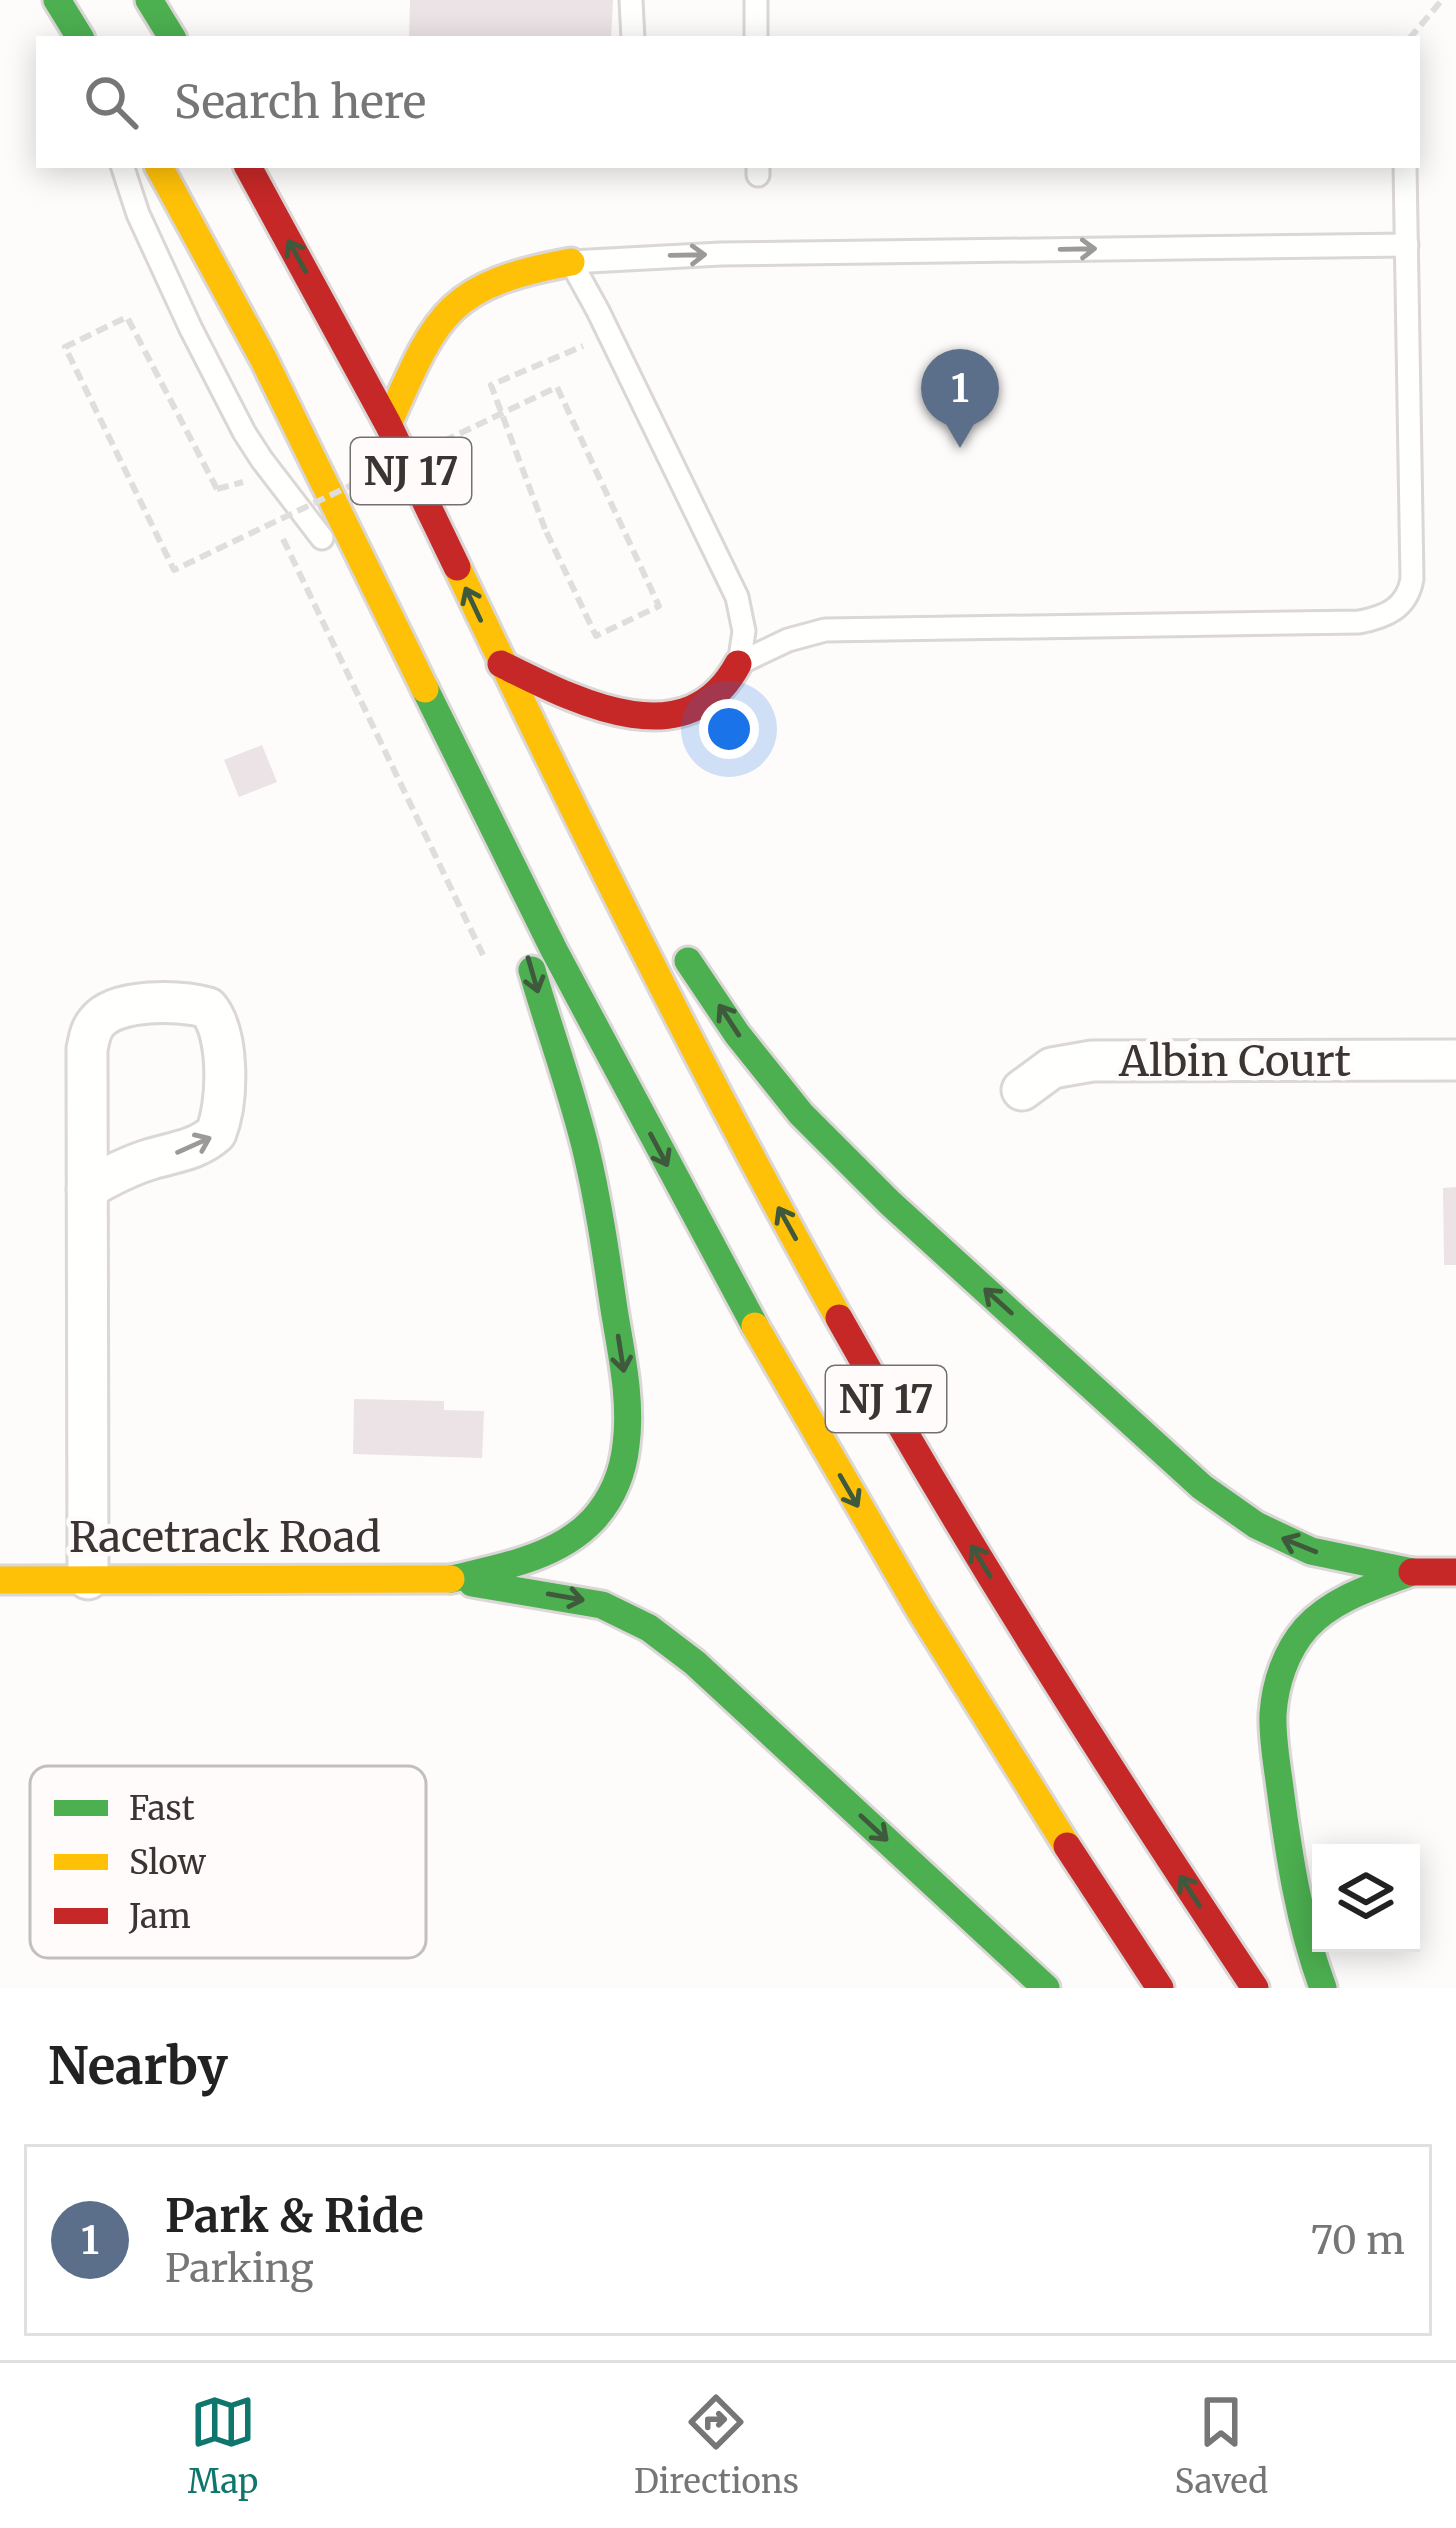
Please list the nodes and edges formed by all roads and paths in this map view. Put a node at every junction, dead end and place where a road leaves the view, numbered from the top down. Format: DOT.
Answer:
graph roads {
  1 [pos="57,0"];
  2 [pos="632,0"];
  3 [pos="756,0"];
  4 [pos="1442,0"];
  5 [pos="153,2"];
  6 [pos="80,36"];
  7 [pos="170,36"];
  8 [pos="633,36"];
  9 [pos="756,36"];
  10 [pos="1412,36"];
  11 [pos="123,168"];
  12 [pos="160,168"];
  13 [pos="249,168"];
  14 [pos="1406,168"];
  15 [pos="1407,245"];
  16 [pos="571,262"];
  17 [pos="609,334"];
  18 [pos="388,424"];
  19 [pos="254,479"];
  20 [pos="274,521"];
  21 [pos="401,640"];
  22 [pos="501,664"];
  23 [pos="738,664"];
  24 [pos="560,785"];
  25 [pos="490,822"];
  26 [pos="487,962"];
  27 [pos="1456,1060"];
  28 [pos="1022,1090"];
  29 [pos="87,1189"];
  30 [pos="1412,1572"];
  31 [pos="1456,1572"];
  32 [pos="88,1579"];
  33 [pos="0,1580"];
  34 [pos="451,1580"];
  35 [pos="1046,1988"];
  36 [pos="1160,1988"];
  37 [pos="1255,1988"];
  38 [pos="1323,1988"];
  1 -- 6 [label="main road"];
  2 -- 8 [label="lane"];
  3 -- 9 [label="lane"];
  4 -- 10 [label="path"];
  5 -- 7 [label="main road"];
  11 -- 21 [label="lane"];
  12 -- 21 [label="main road, NJ 17"];
  18 -- 13 [label="main road, NJ 17, one-way"];
  14 -- 15 [label="lane"];
  16 -- 15 [label="lane, one-way"];
  15 -- 23 [label="lane"];
  16 -- 17 [label="lane"];
  16 -- 18 [label="main road"];
  17 -- 19 [label="path, bridge"];
  17 -- 23 [label="lane"];
  22 -- 18 [label="main road, NJ 17, one-way"];
  20 -- 26 [label="path"];
  21 -- 25 [label="main road, NJ 17"];
  22 -- 23 [label="main road"];
  22 -- 24 [label="main road, NJ 17"];
  30 -- 24 [label="main road, one-way"];
  37 -- 24 [label="main road, NJ 17, one-way"];
  25 -- 34 [label="main road, one-way"];
  25 -- 36 [label="main road, NJ 17, one-way"];
  27 -- 28 [label="street, Albin Court"];
  29 -- 29 [label="street, one-way"];
  29 -- 32 [label="street"];
  30 -- 31 [label="main road"];
  30 -- 38 [label="main road"];
  32 -- 33 [label="main road, Racetrack Road"];
  32 -- 34 [label="main road, Racetrack Road"];
  34 -- 35 [label="main road, one-way"];
}
